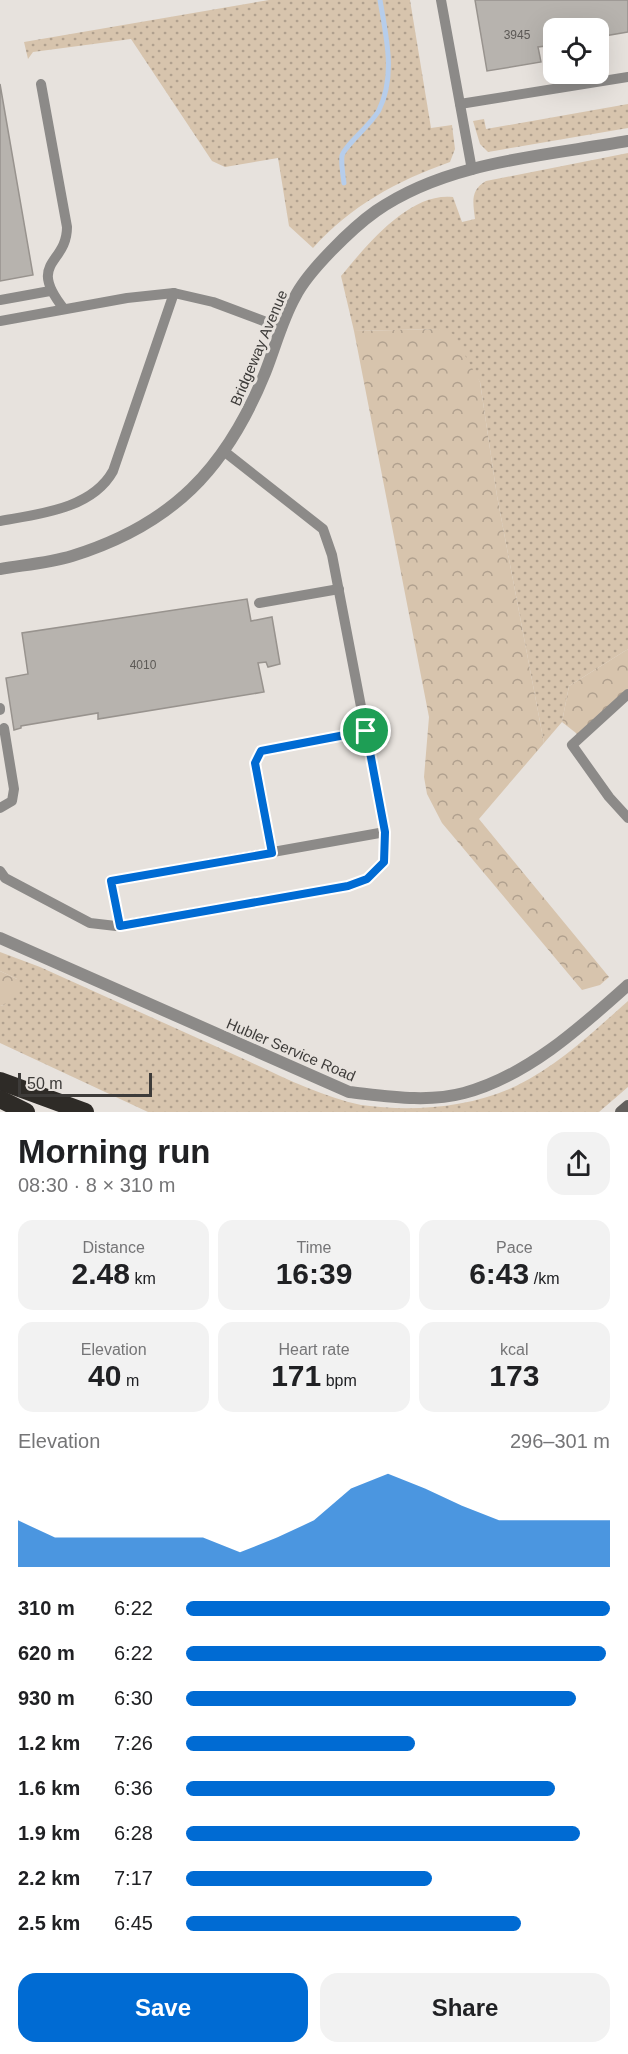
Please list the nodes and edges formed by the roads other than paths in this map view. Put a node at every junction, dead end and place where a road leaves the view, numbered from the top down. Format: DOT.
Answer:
graph roads {
  1 [pos="441,0"];
  2 [pos="628,77"];
  3 [pos="41,84"];
  4 [pos="460,104"];
  5 [pos="628,141"];
  6 [pos="472,170"];
  7 [pos="50,291"];
  8 [pos="174,293"];
  9 [pos="0,300"];
  10 [pos="64,309"];
  11 [pos="0,321"];
  12 [pos="282,328"];
  13 [pos="225,452"];
  14 [pos="0,521"];
  15 [pos="0,569"];
  16 [pos="339,590"];
  17 [pos="259,603"];
  18 [pos="628,694"];
  19 [pos="4,728"];
  20 [pos="366,731"];
  21 [pos="0,808"];
  22 [pos="628,818"];
  23 [pos="385,832"];
  24 [pos="272,853"];
  25 [pos="0,871"];
  26 [pos="120,926"];
  27 [pos="0,938"];
  28 [pos="628,985"];
  29 [pos="0,1081"];
  30 [pos="0,1099"];
  31 [pos="628,1106"];
  32 [pos="26,1112"];
  33 [pos="85,1112"];
  34 [pos="621,1112"];
  1 -- 4 [label="lane"];
  2 -- 4 [label="lane"];
  3 -- 7 [label="lane"];
  4 -- 6 [label="lane"];
  5 -- 6 [label="street, Bridgeway Avenue"];
  6 -- 12 [label="street, Bridgeway Avenue"];
  7 -- 9 [label="lane"];
  7 -- 10 [label="lane"];
  8 -- 10 [label="lane"];
  8 -- 12 [label="lane"];
  8 -- 14 [label="lane"];
  10 -- 11 [label="lane"];
  12 -- 13 [label="street, Bridgeway Avenue"];
  13 -- 15 [label="street, Bridgeway Avenue"];
  13 -- 16 [label="lane"];
  16 -- 17 [label="lane"];
  16 -- 20 [label="lane"];
  18 -- 22 [label="lane"];
  19 -- 21 [label="lane"];
  20 -- 23 [label="lane"];
  20 -- 24 [label="lane"];
  23 -- 24 [label="lane"];
  23 -- 26 [label="lane"];
  24 -- 26 [label="lane"];
  25 -- 26 [label="lane"];
  27 -- 28 [label="street, Hubler Service Road"];
  29 -- 33 [label="highway"];
  30 -- 32 [label="highway"];
  31 -- 34 [label="main road"];
}
